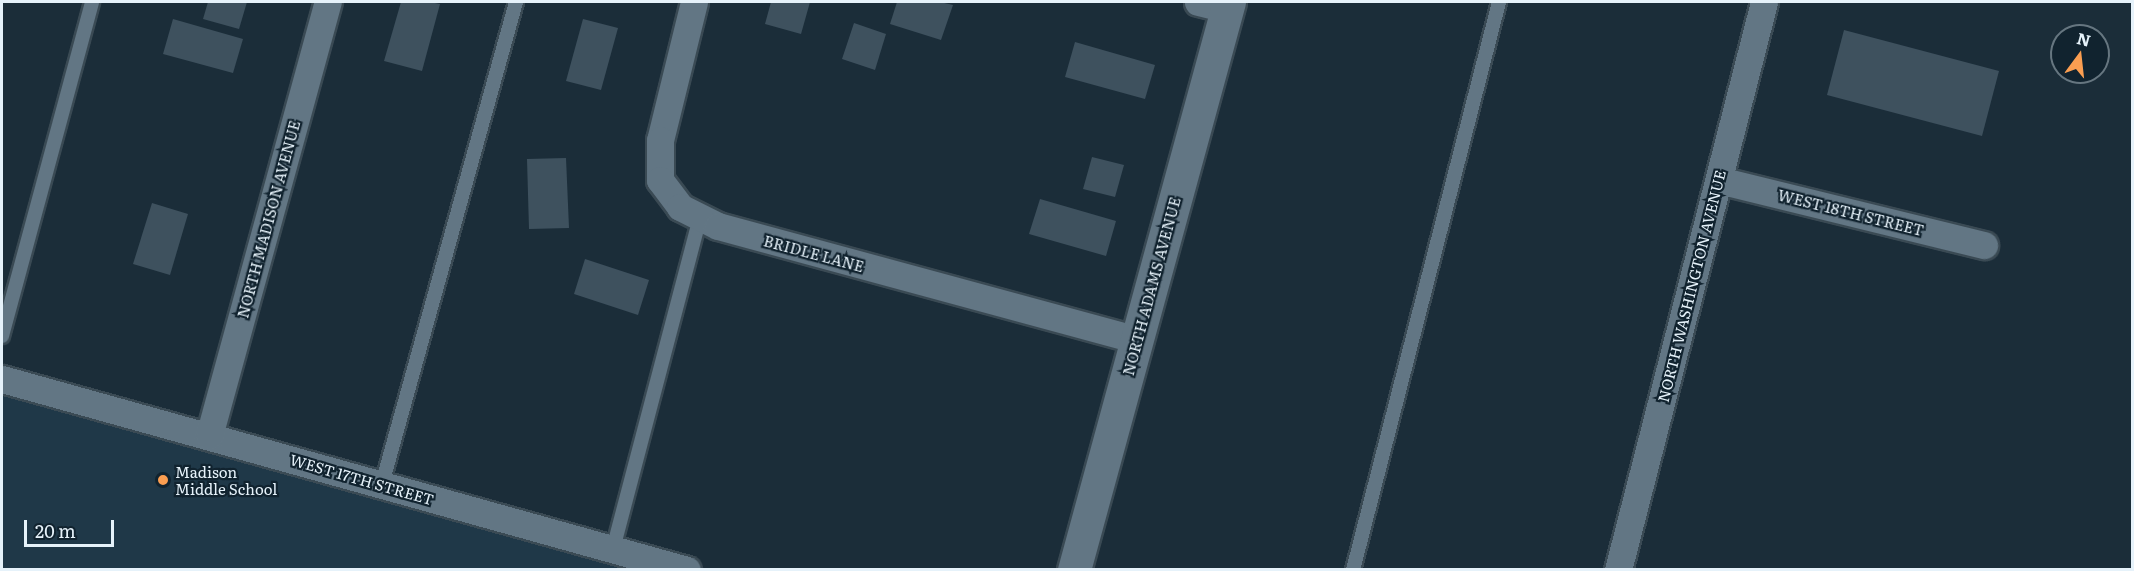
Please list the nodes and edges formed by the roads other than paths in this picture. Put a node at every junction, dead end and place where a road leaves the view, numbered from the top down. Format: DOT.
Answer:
graph roads {
  1 [pos="92,2"];
  2 [pos="328,2"];
  3 [pos="516,2"];
  4 [pos="1499,2"];
  5 [pos="1764,2"];
  6 [pos="1218,4"];
  7 [pos="691,14"];
  8 [pos="1719,180"];
  9 [pos="700,217"];
  10 [pos="1984,245"];
  11 [pos="2,336"];
  12 [pos="1137,340"];
  13 [pos="2,379"];
  14 [pos="208,436"];
  15 [pos="382,484"];
  16 [pos="613,549"];
  17 [pos="687,570"];
  18 [pos="1074,570"];
  19 [pos="1353,570"];
  20 [pos="1618,570"];
  1 -- 11 [label="lane"];
  2 -- 14 [label="street, NORTH MADISON AVENUE"];
  3 -- 15 [label="lane"];
  4 -- 19 [label="lane"];
  5 -- 8 [label="street, NORTH WASHINGTON AVENUE"];
  6 -- 12 [label="street, NORTH ADAMS AVENUE"];
  7 -- 9 [label="street, BRIDLE LANE"];
  8 -- 10 [label="street, WEST 18TH STREET"];
  8 -- 20 [label="street, NORTH WASHINGTON AVENUE"];
  9 -- 12 [label="street, BRIDLE LANE"];
  9 -- 16 [label="lane"];
  12 -- 18 [label="street, NORTH ADAMS AVENUE"];
  13 -- 14 [label="street, WEST 17TH STREET"];
  14 -- 15 [label="street, WEST 17TH STREET"];
  15 -- 16 [label="street, WEST 17TH STREET"];
  16 -- 17 [label="street, WEST 17TH STREET"];
}
